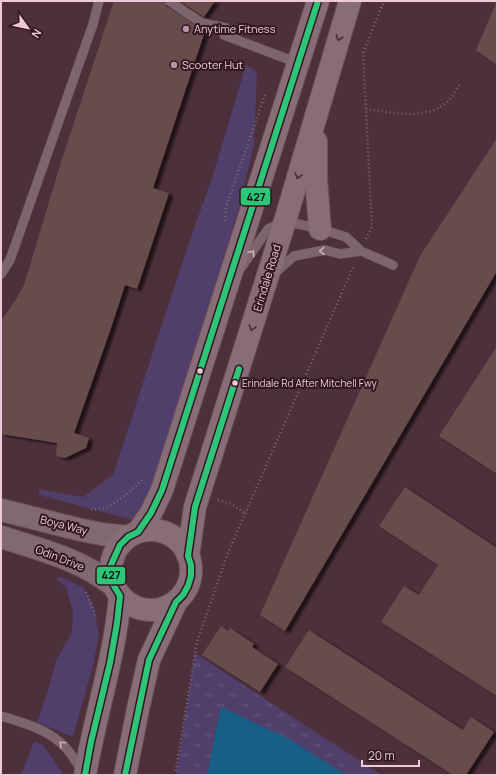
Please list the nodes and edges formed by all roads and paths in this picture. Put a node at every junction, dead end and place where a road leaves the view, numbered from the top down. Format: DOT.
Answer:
graph roads {
  1 [pos="99,1"];
  2 [pos="169,1"];
  3 [pos="318,1"];
  4 [pos="350,1"];
  5 [pos="384,1"];
  6 [pos="298,63"];
  7 [pos="461,83"];
  8 [pos="366,109"];
  9 [pos="318,110"];
  10 [pos="285,221"];
  11 [pos="320,229"];
  12 [pos="361,251"];
  13 [pos="393,266"];
  14 [pos="1,274"];
  15 [pos="266,283"];
  16 [pos="228,284"];
  17 [pos="1,510"];
  18 [pos="133,535"];
  19 [pos="1,537"];
  20 [pos="188,556"];
  21 [pos="117,591"];
  22 [pos="176,602"];
  23 [pos="1,716"];
  24 [pos="85,775"];
  25 [pos="125,775"];
  26 [pos="175,775"];
  1 -- 14 [label="lane"];
  2 -- 6 [label="lane"];
  3 -- 6 [label="main road"];
  4 -- 9 [label="main road, Erindale Road, one-way"];
  5 -- 8 [label="path"];
  6 -- 16 [label="main road"];
  7 -- 8 [label="path"];
  8 -- 12 [label="path"];
  9 -- 10 [label="main road, Erindale Road, one-way"];
  9 -- 11 [label="main road"];
  10 -- 11 [label="lane"];
  10 -- 15 [label="main road, Erindale Road"];
  16 -- 10 [label="lane, one-way"];
  11 -- 12 [label="lane"];
  12 -- 13 [label="lane"];
  12 -- 15 [label="lane, one-way"];
  12 -- 26 [label="path"];
  15 -- 20 [label="main road, Erindale Road, one-way"];
  16 -- 18 [label="main road"];
  17 -- 18 [label="main road, Boya Way"];
  18 -- 20 [label="main road, Erindale Road"];
  18 -- 21 [label="main road"];
  19 -- 21 [label="main road, Odin Drive"];
  20 -- 22 [label="main road, Erindale Road"];
  21 -- 22 [label="main road, Erindale Road"];
  21 -- 24 [label="main road"];
  22 -- 25 [label="main road, Erindale Road"];
  24 -- 23 [label="lane, one-way"];
}
